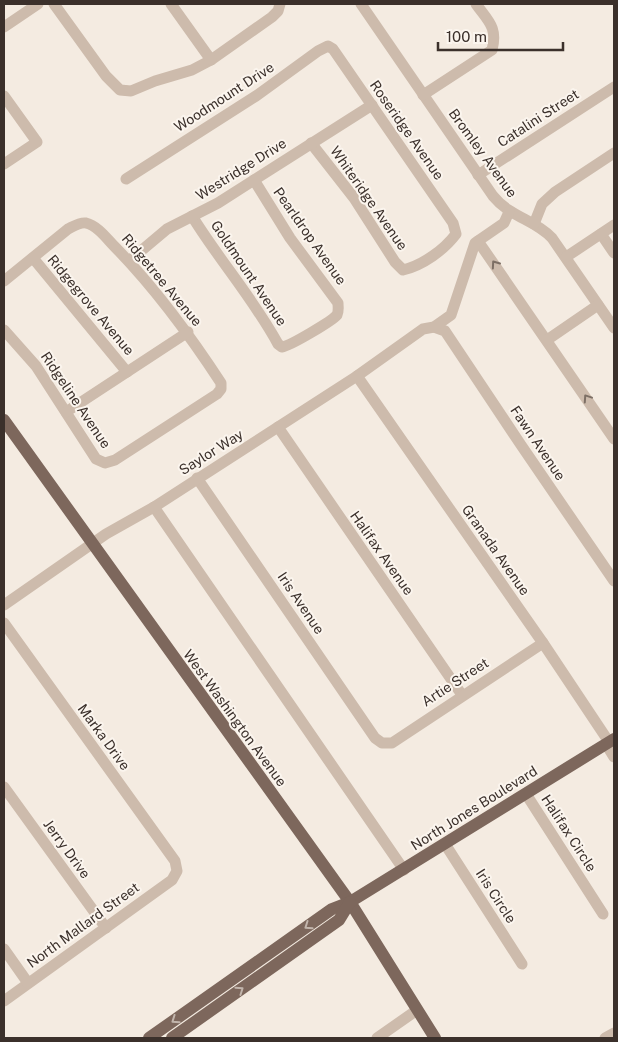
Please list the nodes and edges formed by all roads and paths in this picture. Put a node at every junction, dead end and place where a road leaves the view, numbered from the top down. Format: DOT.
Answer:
graph roads {
  1 [pos="38,4"];
  2 [pos="54,4"];
  3 [pos="171,4"];
  4 [pos="280,4"];
  5 [pos="361,4"];
  6 [pos="476,4"];
  7 [pos="4,27"];
  8 [pos="328,46"];
  9 [pos="211,60"];
  10 [pos="614,87"];
  11 [pos="423,95"];
  12 [pos="4,96"];
  13 [pos="372,105"];
  14 [pos="311,143"];
  15 [pos="614,153"];
  16 [pos="4,164"];
  17 [pos="478,175"];
  18 [pos="131,176"];
  19 [pos="254,180"];
  20 [pos="509,212"];
  21 [pos="192,216"];
  22 [pos="534,224"];
  23 [pos="614,225"];
  24 [pos="601,234"];
  25 [pos="478,241"];
  26 [pos="613,249"];
  27 [pos="566,257"];
  28 [pos="33,258"];
  29 [pos="129,261"];
  30 [pos="403,270"];
  31 [pos="4,281"];
  32 [pos="598,305"];
  33 [pos="434,327"];
  34 [pos="614,328"];
  35 [pos="4,330"];
  36 [pos="188,332"];
  37 [pos="547,340"];
  38 [pos="282,347"];
  39 [pos="127,372"];
  40 [pos="357,376"];
  41 [pos="66,412"];
  42 [pos="4,420"];
  43 [pos="278,427"];
  44 [pos="614,438"];
  45 [pos="105,463"];
  46 [pos="197,478"];
  47 [pos="154,507"];
  48 [pos="92,544"];
  49 [pos="614,581"];
  50 [pos="4,605"];
  51 [pos="4,623"];
  52 [pos="543,643"];
  53 [pos="462,695"];
  54 [pos="610,742"];
  55 [pos="382,743"];
  56 [pos="614,757"];
  57 [pos="4,787"];
  58 [pos="526,794"];
  59 [pos="445,844"];
  60 [pos="404,870"];
  61 [pos="177,871"];
  62 [pos="350,902"];
  63 [pos="603,914"];
  64 [pos="106,928"];
  65 [pos="4,949"];
  66 [pos="522,964"];
  67 [pos="28,983"];
  68 [pos="4,1001"];
  69 [pos="417,1010"];
  70 [pos="614,1032"];
  71 [pos="149,1038"];
  72 [pos="172,1038"];
  73 [pos="377,1038"];
  74 [pos="435,1038"];
  75 [pos="605,1038"];
  1 -- 7 [label="street"];
  2 -- 9 [label="street"];
  3 -- 9 [label="street"];
  4 -- 9 [label="street"];
  5 -- 11 [label="street, Bromley Avenue"];
  6 -- 11 [label="street"];
  8 -- 13 [label="street, Roseridge Avenue"];
  8 -- 18 [label="street, Woodmount Drive"];
  10 -- 17 [label="street, Catalini Street"];
  11 -- 17 [label="street, Bromley Avenue"];
  12 -- 16 [label="street"];
  13 -- 14 [label="street, Westridge Drive"];
  13 -- 30 [label="street, Roseridge Avenue"];
  14 -- 19 [label="street, Westridge Drive"];
  14 -- 30 [label="street, Whiteridge Avenue"];
  15 -- 22 [label="street"];
  17 -- 20 [label="street, Bromley Avenue"];
  19 -- 21 [label="street, Westridge Drive"];
  19 -- 38 [label="street, Pearldrop Avenue"];
  20 -- 22 [label="street, Bromley Avenue"];
  20 -- 25 [label="street"];
  21 -- 29 [label="street, Westridge Drive"];
  21 -- 38 [label="street, Goldmount Avenue"];
  22 -- 27 [label="street, Bromley Avenue"];
  23 -- 24 [label="street"];
  24 -- 26 [label="street"];
  24 -- 27 [label="street"];
  25 -- 33 [label="street, Saylor Way"];
  37 -- 25 [label="street, one-way"];
  27 -- 32 [label="street, Bromley Avenue"];
  28 -- 29 [label="street, Ridgetree Avenue"];
  28 -- 31 [label="street"];
  28 -- 39 [label="street, Ridgegrove Avenue"];
  29 -- 36 [label="street, Ridgetree Avenue"];
  32 -- 34 [label="street, Bromley Avenue"];
  32 -- 37 [label="street"];
  33 -- 40 [label="street, Saylor Way"];
  33 -- 49 [label="street, Fawn Avenue"];
  35 -- 41 [label="street, Ridgeline Avenue"];
  36 -- 39 [label="street"];
  36 -- 45 [label="street, Ridgetree Avenue"];
  44 -- 37 [label="street, one-way"];
  39 -- 41 [label="street"];
  40 -- 43 [label="street, Saylor Way"];
  40 -- 52 [label="street, Granada Avenue"];
  41 -- 45 [label="street, Ridgeline Avenue"];
  42 -- 48 [label="main road, West Washington Avenue"];
  43 -- 46 [label="street, Saylor Way"];
  43 -- 53 [label="street, Halifax Avenue"];
  46 -- 47 [label="street, Saylor Way"];
  46 -- 55 [label="street, Iris Avenue"];
  47 -- 48 [label="street, Saylor Way"];
  47 -- 60 [label="street"];
  48 -- 50 [label="street, Saylor Way"];
  48 -- 62 [label="main road, West Washington Avenue"];
  51 -- 61 [label="street, Marka Drive"];
  52 -- 53 [label="street, Artie Street"];
  52 -- 54 [label="street, Granada Avenue"];
  53 -- 55 [label="street, Artie Street"];
  54 -- 56 [label="street, Granada Avenue"];
  54 -- 58 [label="main road, North Jones Boulevard"];
  57 -- 64 [label="street, Jerry Drive"];
  58 -- 59 [label="main road, North Jones Boulevard"];
  58 -- 63 [label="street, Halifax Circle"];
  59 -- 60 [label="main road, North Jones Boulevard"];
  59 -- 66 [label="street, Iris Circle"];
  60 -- 62 [label="main road, North Jones Boulevard"];
  61 -- 64 [label="street, North Mallard Street"];
  62 -- 69 [label="main road, West Washington Avenue"];
  62 -- 71 [label="main road, North Jones Boulevard, one-way"];
  72 -- 62 [label="main road, North Jones Boulevard, one-way"];
  64 -- 67 [label="street, North Mallard Street"];
  65 -- 67 [label="street"];
  67 -- 68 [label="street, North Mallard Street"];
  69 -- 73 [label="street"];
  69 -- 74 [label="main road, West Washington Avenue"];
  70 -- 75 [label="street"];
}
